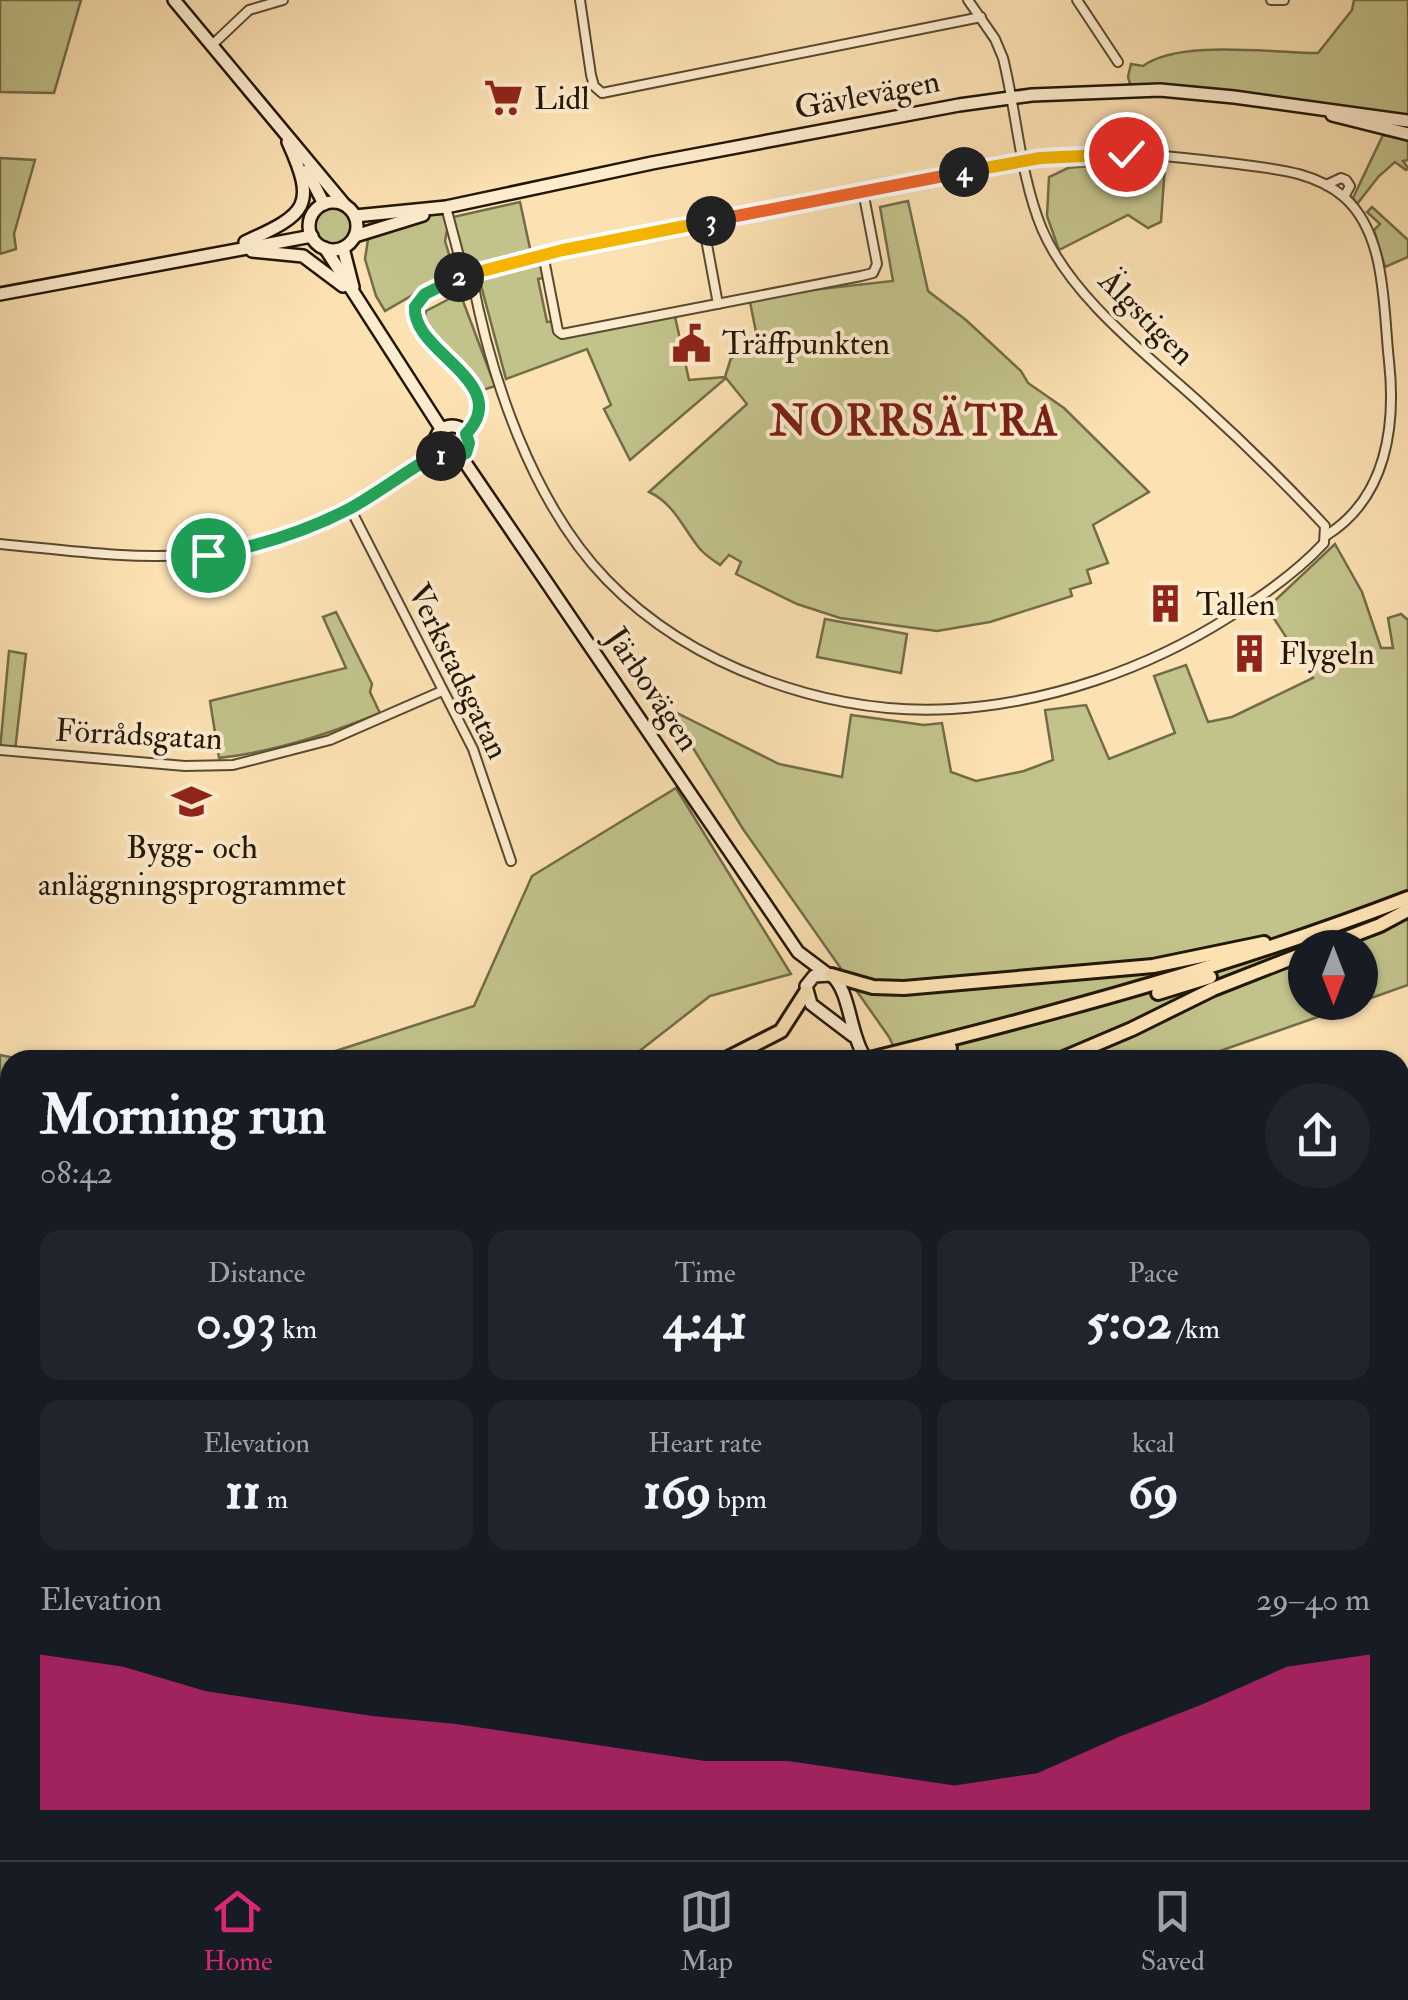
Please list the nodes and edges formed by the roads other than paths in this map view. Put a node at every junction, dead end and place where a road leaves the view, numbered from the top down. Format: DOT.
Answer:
graph roads {
  1 [pos="174,0"];
  2 [pos="242,0"];
  3 [pos="282,0"];
  4 [pos="580,0"];
  5 [pos="1077,0"];
  6 [pos="1271,0"];
  7 [pos="1284,0"];
  8 [pos="971,1"];
  9 [pos="249,10"];
  10 [pos="981,17"];
  11 [pos="211,46"];
  12 [pos="1118,62"];
  13 [pos="1011,96"];
  14 [pos="1304,108"];
  15 [pos="1408,121"];
  16 [pos="282,129"];
  17 [pos="1408,134"];
  18 [pos="1024,160"];
  19 [pos="1326,185"];
  20 [pos="863,191"];
  21 [pos="1344,197"];
  22 [pos="324,204"];
  23 [pos="344,204"];
  24 [pos="446,206"];
  25 [pos="312,215"];
  26 [pos="355,216"];
  27 [pos="703,223"];
  28 [pos="312,236"];
  29 [pos="355,236"];
  30 [pos="325,248"];
  31 [pos="343,248"];
  32 [pos="228,250"];
  33 [pos="543,254"];
  34 [pos="468,274"];
  35 [pos="0,294"];
  36 [pos="355,296"];
  37 [pos="718,304"];
  38 [pos="442,430"];
  39 [pos="466,434"];
  40 [pos="438,453"];
  41 [pos="462,458"];
  42 [pos="350,508"];
  43 [pos="1326,530"];
  44 [pos="0,544"];
  45 [pos="442,691"];
  46 [pos="0,750"];
  47 [pos="510,861"];
  48 [pos="1408,898"];
  49 [pos="1408,909"];
  50 [pos="1325,930"];
  51 [pos="1367,930"];
  52 [pos="1288,940"];
  53 [pos="1288,943"];
  54 [pos="798,952"];
  55 [pos="1288,960"];
  56 [pos="829,974"];
  57 [pos="806,989"];
  58 [pos="853,1036"];
  59 [pos="744,1050"];
  60 [pos="861,1050"];
  61 [pos="906,1050"];
  62 [pos="941,1050"];
  63 [pos="1083,1050"];
  1 -- 11 [label="main road"];
  2 -- 9 [label="street"];
  3 -- 9 [label="street"];
  4 -- 10 [label="street"];
  5 -- 12 [label="street"];
  6 -- 7 [label="street"];
  8 -- 10 [label="street, Älgstigen"];
  9 -- 11 [label="street"];
  10 -- 13 [label="street, Älgstigen"];
  11 -- 16 [label="main road"];
  13 -- 14 [label="main road, Gävlevägen"];
  13 -- 18 [label="street, Älgstigen"];
  13 -- 24 [label="main road, Gävlevägen"];
  14 -- 15 [label="main road, Gävlevägen"];
  14 -- 17 [label="main road, Gävlevägen"];
  16 -- 22 [label="main road"];
  16 -- 23 [label="main road"];
  16 -- 32 [label="main road"];
  18 -- 19 [label="street"];
  18 -- 20 [label="street"];
  18 -- 43 [label="street, Älgstigen"];
  19 -- 21 [label="street"];
  19 -- 21 [label="street"];
  20 -- 27 [label="street"];
  20 -- 37 [label="street"];
  21 -- 43 [label="street"];
  22 -- 23 [label="main road"];
  22 -- 25 [label="main road"];
  23 -- 26 [label="main road"];
  24 -- 26 [label="main road, Gävlevägen"];
  24 -- 29 [label="main road, Gävlevägen"];
  24 -- 34 [label="street"];
  25 -- 28 [label="main road"];
  25 -- 32 [label="main road"];
  26 -- 29 [label="main road"];
  27 -- 33 [label="street"];
  27 -- 37 [label="street"];
  28 -- 30 [label="main road"];
  28 -- 32 [label="main road"];
  29 -- 31 [label="main road, Gävlevägen"];
  30 -- 31 [label="main road"];
  30 -- 36 [label="main road"];
  31 -- 36 [label="main road"];
  32 -- 35 [label="main road"];
  32 -- 36 [label="main road"];
  33 -- 34 [label="street"];
  33 -- 37 [label="street"];
  34 -- 39 [label="street"];
  34 -- 43 [label="street"];
  36 -- 38 [label="main road"];
  38 -- 39 [label="main road"];
  38 -- 40 [label="main road"];
  39 -- 41 [label="main road"];
  40 -- 41 [label="main road"];
  40 -- 42 [label="street"];
  41 -- 54 [label="main road, Järbovägen"];
  42 -- 44 [label="street"];
  42 -- 45 [label="street, Verkstadsgatan"];
  45 -- 46 [label="street, Förrådsgatan"];
  45 -- 47 [label="street, Verkstadsgatan"];
  48 -- 50 [label="highway"];
  49 -- 51 [label="highway"];
  49 -- 62 [label="highway"];
  52 -- 56 [label="highway"];
  53 -- 61 [label="highway, bridge"];
  54 -- 56 [label="main road, Järbovägen"];
  54 -- 57 [label="main road, Järbovägen"];
  55 -- 63 [label="highway"];
  56 -- 57 [label="main road"];
  56 -- 58 [label="main road"];
  57 -- 58 [label="main road"];
  57 -- 59 [label="highway"];
  58 -- 60 [label="main road"];
}
